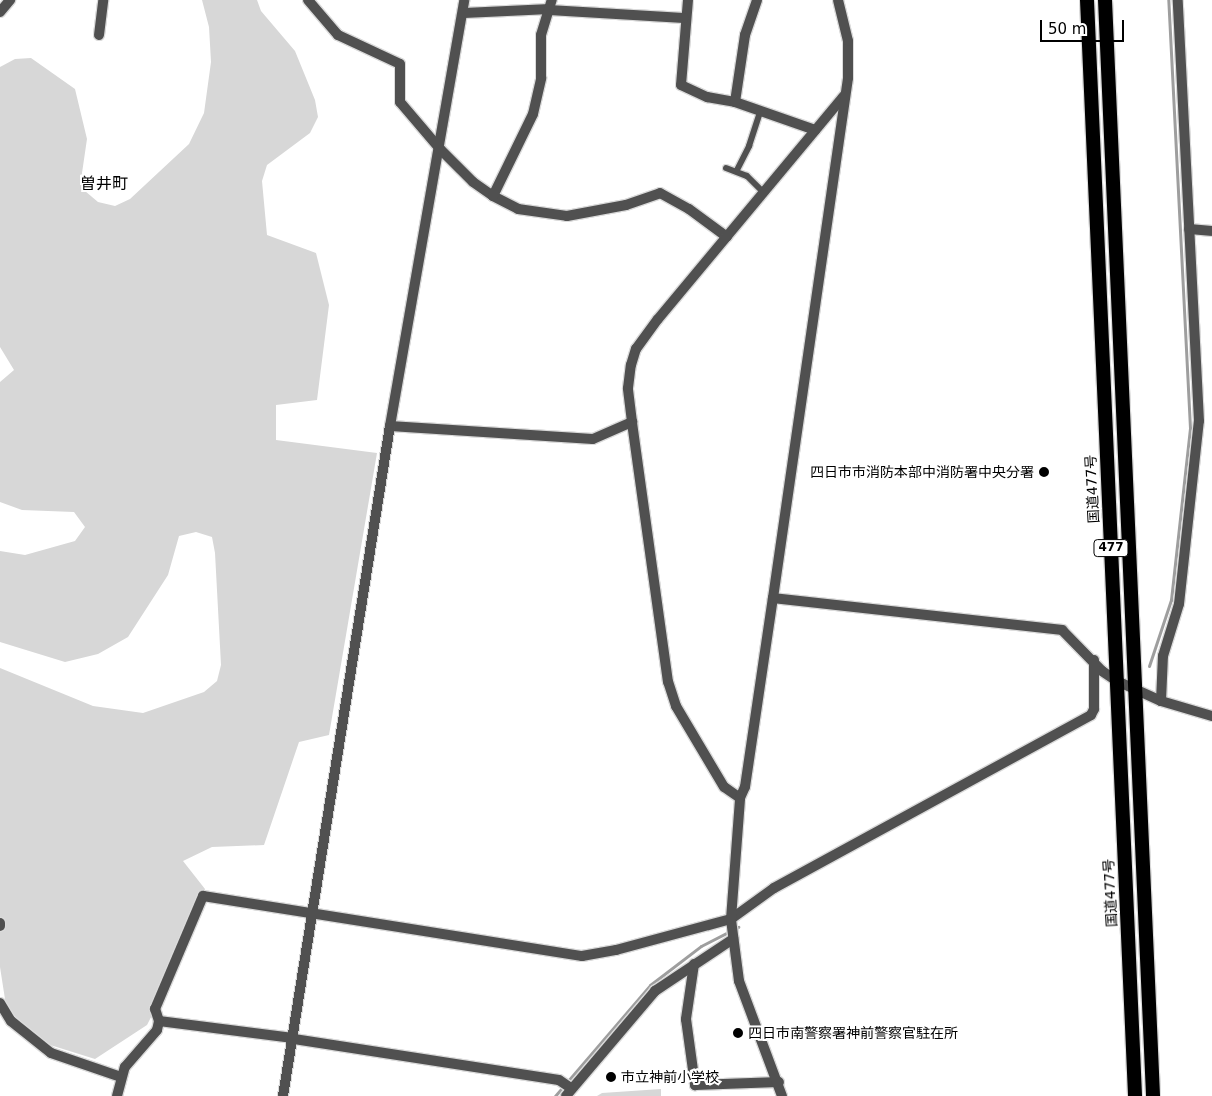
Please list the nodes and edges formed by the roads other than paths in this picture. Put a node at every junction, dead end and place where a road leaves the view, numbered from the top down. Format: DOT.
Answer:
graph roads {
  1 [pos="10,0"];
  2 [pos="103,0"];
  3 [pos="308,0"];
  4 [pos="464,0"];
  5 [pos="688,0"];
  6 [pos="758,0"];
  7 [pos="838,0"];
  8 [pos="1087,0"];
  9 [pos="1105,0"];
  10 [pos="1178,0"];
  11 [pos="550,6"];
  12 [pos="0,12"];
  13 [pos="464,13"];
  14 [pos="684,18"];
  15 [pos="98,35"];
  16 [pos="844,96"];
  17 [pos="735,102"];
  18 [pos="760,113"];
  19 [pos="815,130"];
  20 [pos="441,150"];
  21 [pos="726,168"];
  22 [pos="737,170"];
  23 [pos="764,193"];
  24 [pos="493,196"];
  25 [pos="1189,228"];
  26 [pos="1212,231"];
  27 [pos="727,237"];
  28 [pos="632,422"];
  29 [pos="390,426"];
  30 [pos="773,598"];
  31 [pos="1094,660"];
  32 [pos="1117,681"];
  33 [pos="1134,690"];
  34 [pos="1161,701"];
  35 [pos="1212,716"];
  36 [pos="740,798"];
  37 [pos="313,916"];
  38 [pos="732,930"];
  39 [pos="694,964"];
  40 [pos="0,1003"];
  41 [pos="159,1021"];
  42 [pos="294,1039"];
  43 [pos="121,1077"];
  44 [pos="779,1082"];
  45 [pos="569,1091"];
  46 [pos="117,1096"];
  47 [pos="283,1096"];
  48 [pos="782,1096"];
  49 [pos="1135,1096"];
  50 [pos="1153,1096"];
  1 -- 12 [label="street"];
  2 -- 15 [label="street"];
  3 -- 20 [label="street"];
  4 -- 13 [label="street"];
  5 -- 14 [label="street"];
  6 -- 17 [label="street"];
  7 -- 16 [label="street"];
  8 -- 32 [label="highway, 国道477号 / 477"];
  9 -- 33 [label="highway, 477"];
  10 -- 25 [label="street"];
  11 -- 13 [label="street"];
  11 -- 14 [label="street"];
  11 -- 24 [label="street"];
  13 -- 20 [label="street"];
  14 -- 17 [label="street"];
  16 -- 19 [label="street"];
  16 -- 30 [label="street"];
  17 -- 18 [label="street"];
  18 -- 19 [label="street"];
  18 -- 22 [label="lane"];
  19 -- 23 [label="street"];
  20 -- 24 [label="street"];
  20 -- 29 [label="street"];
  21 -- 22 [label="lane"];
  22 -- 23 [label="lane"];
  23 -- 27 [label="street"];
  24 -- 27 [label="street"];
  25 -- 26 [label="street"];
  25 -- 34 [label="street"];
  27 -- 28 [label="street"];
  28 -- 29 [label="street"];
  28 -- 36 [label="street"];
  29 -- 37 [label="street"];
  30 -- 31 [label="street"];
  30 -- 36 [label="street"];
  31 -- 32 [label="street"];
  31 -- 38 [label="street"];
  32 -- 33 [label="street"];
  32 -- 49 [label="highway, 国道477号 / 477"];
  33 -- 34 [label="street"];
  33 -- 50 [label="highway, 477"];
  34 -- 35 [label="street"];
  36 -- 38 [label="street"];
  37 -- 38 [label="street"];
  37 -- 41 [label="street"];
  37 -- 42 [label="street"];
  38 -- 39 [label="street"];
  38 -- 44 [label="street"];
  39 -- 44 [label="street"];
  39 -- 45 [label="street"];
  40 -- 43 [label="street"];
  41 -- 42 [label="street"];
  41 -- 43 [label="street"];
  42 -- 45 [label="street"];
  42 -- 47 [label="street"];
  43 -- 46 [label="street"];
  44 -- 48 [label="street"];
}
